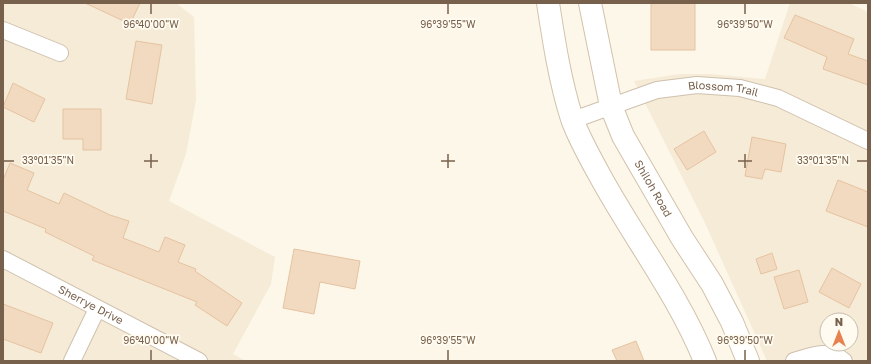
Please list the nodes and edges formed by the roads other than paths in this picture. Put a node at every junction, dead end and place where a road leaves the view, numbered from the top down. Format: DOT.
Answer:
graph roads {
  1 [pos="548,3"];
  2 [pos="590,3"];
  3 [pos="3,30"];
  4 [pos="60,53"];
  5 [pos="611,106"];
  6 [pos="573,120"];
  7 [pos="868,142"];
  8 [pos="3,259"];
  9 [pos="97,309"];
  10 [pos="72,361"];
  11 [pos="199,361"];
  12 [pos="705,361"];
  13 [pos="748,361"];
  14 [pos="794,361"];
  15 [pos="844,361"];
  1 -- 6 [label="main road"];
  2 -- 5 [label="main road, Shiloh Road"];
  3 -- 4 [label="street"];
  5 -- 6 [label="street, Blossom Trail"];
  5 -- 7 [label="street, Blossom Trail"];
  5 -- 13 [label="main road, Shiloh Road"];
  6 -- 12 [label="main road"];
  8 -- 9 [label="street, Sherrye Drive"];
  9 -- 10 [label="street"];
  9 -- 11 [label="street, Sherrye Drive"];
  14 -- 15 [label="street"];
}
